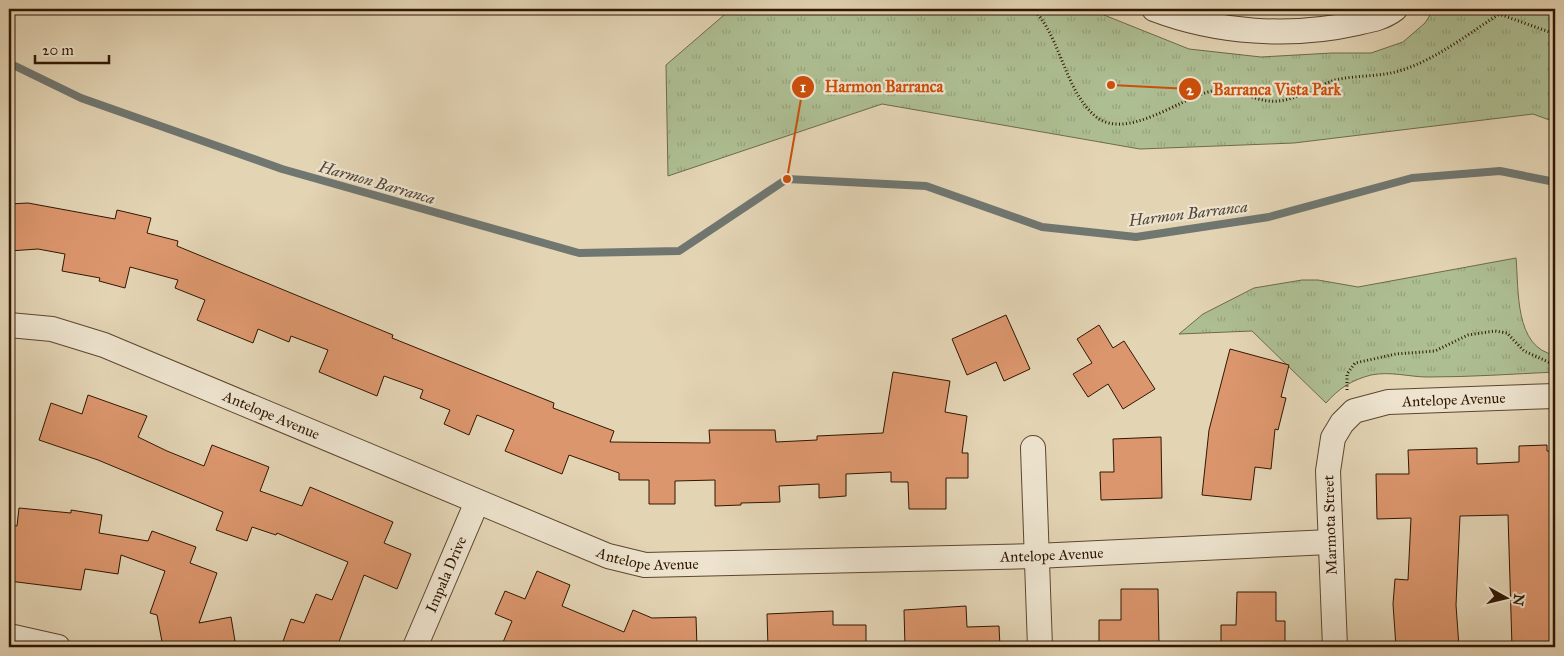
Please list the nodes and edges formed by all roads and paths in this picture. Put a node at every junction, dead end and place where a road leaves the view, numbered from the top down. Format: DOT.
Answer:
graph roads {
  1 [pos="1033,9"];
  2 [pos="1154,9"];
  3 [pos="1395,9"];
  4 [pos="1485,9"];
  5 [pos="1498,9"];
  6 [pos="1501,13"];
  7 [pos="1555,34"];
  8 [pos="9,326"];
  9 [pos="1555,365"];
  10 [pos="1555,396"];
  11 [pos="1354,411"];
  12 [pos="1034,448"];
  13 [pos="477,502"];
  14 [pos="1330,542"];
  15 [pos="1036,556"];
  16 [pos="9,636"];
  17 [pos="58,647"];
  18 [pos="416,647"];
  19 [pos="1040,647"];
  20 [pos="1335,647"];
  1 -- 6 [label="path"];
  2 -- 3 [label="street"];
  4 -- 6 [label="path"];
  5 -- 6 [label="path"];
  6 -- 7 [label="path"];
  8 -- 13 [label="street, Antelope Avenue"];
  9 -- 11 [label="path"];
  10 -- 11 [label="street, Antelope Avenue"];
  11 -- 14 [label="street, Marmota Street"];
  12 -- 15 [label="street"];
  13 -- 15 [label="street, Antelope Avenue"];
  13 -- 18 [label="street, Impala Drive"];
  14 -- 15 [label="street, Antelope Avenue"];
  14 -- 20 [label="street, Marmota Street"];
  15 -- 19 [label="street"];
  16 -- 17 [label="street"];
}
